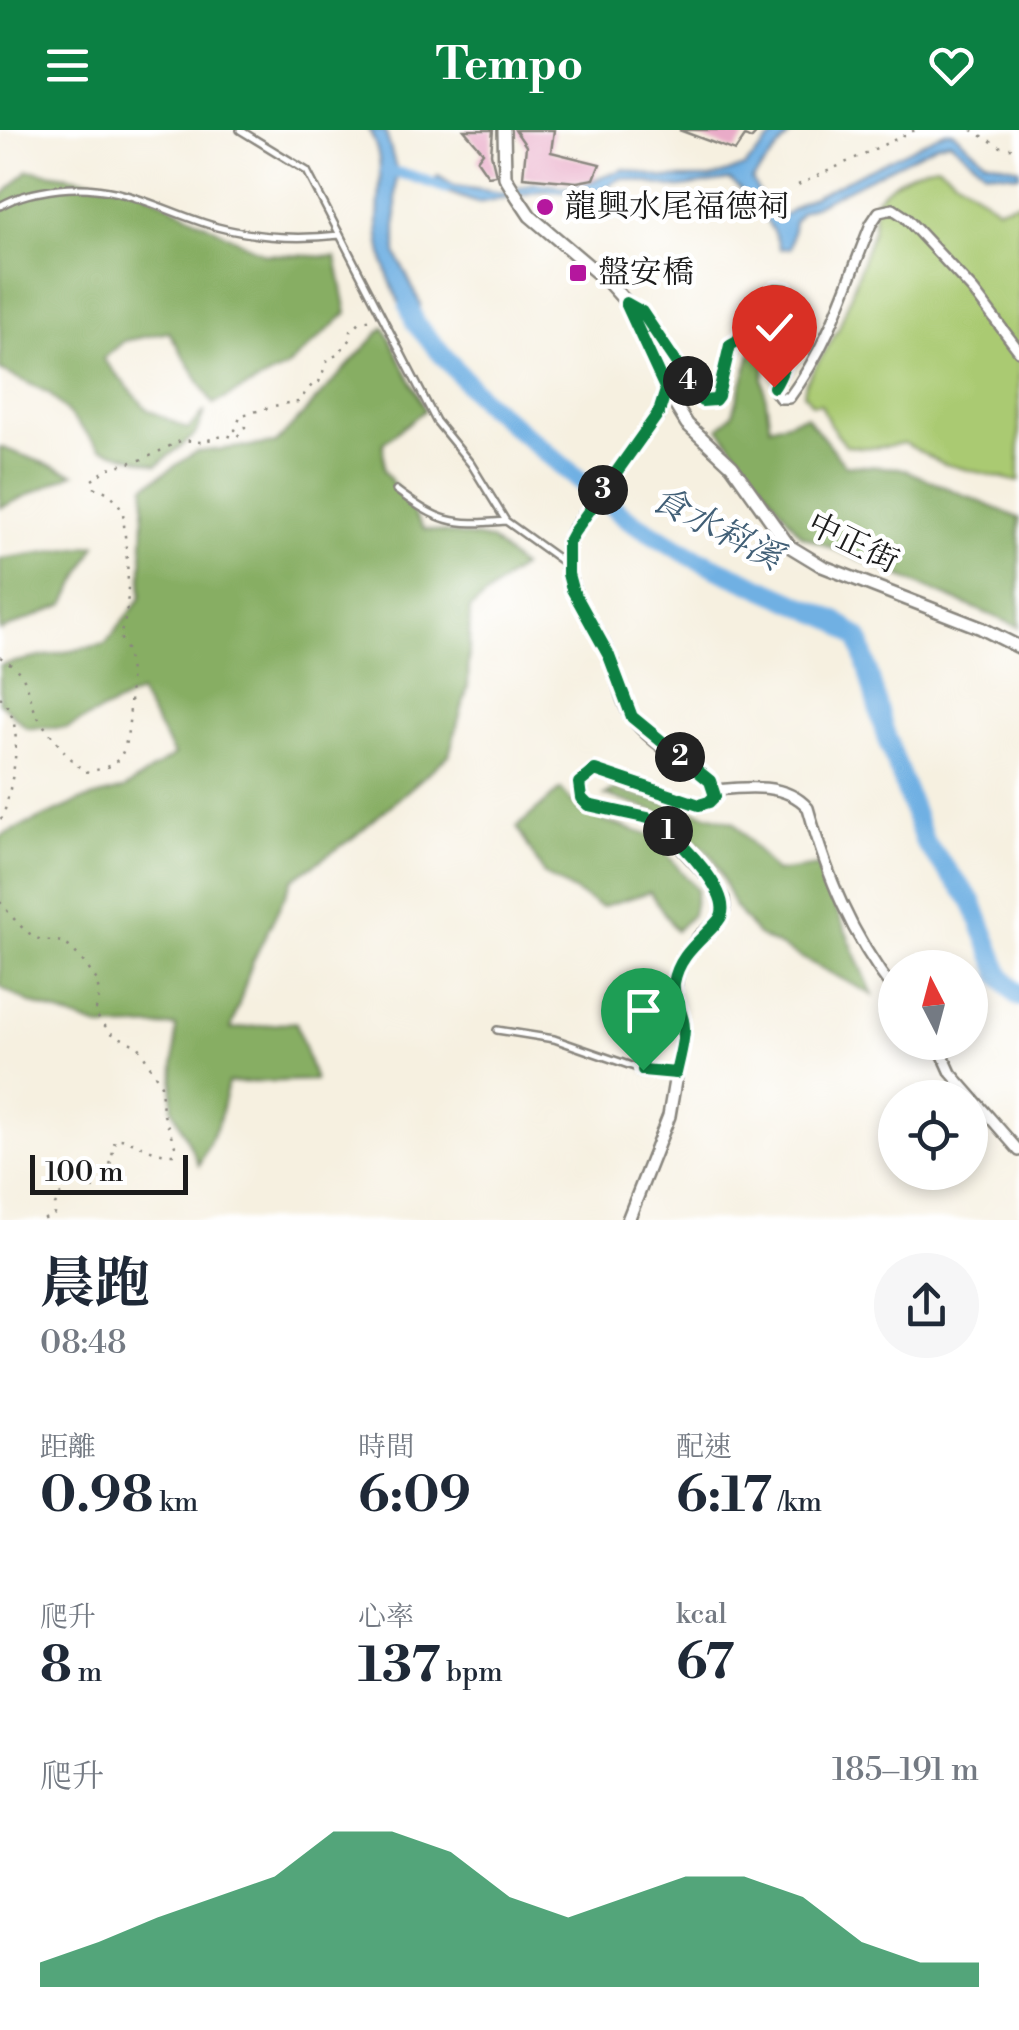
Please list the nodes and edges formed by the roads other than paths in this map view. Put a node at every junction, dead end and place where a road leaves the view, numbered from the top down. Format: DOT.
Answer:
graph roads {
  1 [pos="240,130"];
  2 [pos="504,130"];
  3 [pos="0,206"];
  4 [pos="342,235"];
  5 [pos="626,303"];
  6 [pos="1019,350"];
  7 [pos="666,390"];
  8 [pos="396,490"];
  9 [pos="506,522"];
  10 [pos="567,564"];
  11 [pos="1019,647"];
  12 [pos="715,790"];
  13 [pos="878,965"];
  14 [pos="497,1030"];
  15 [pos="945,1060"];
  16 [pos="676,1073"];
  17 [pos="1019,1152"];
  18 [pos="628,1220"];
  1 -- 4 [label="lane"];
  2 -- 5 [label="street, 中正街"];
  3 -- 4 [label="lane"];
  4 -- 9 [label="lane"];
  5 -- 6 [label="street"];
  5 -- 7 [label="street, 中正街"];
  7 -- 10 [label="street"];
  7 -- 11 [label="street, 中正街"];
  8 -- 9 [label="lane"];
  9 -- 10 [label="lane"];
  10 -- 12 [label="street"];
  12 -- 13 [label="street"];
  12 -- 16 [label="street"];
  14 -- 16 [label="lane"];
  15 -- 17 [label="street"];
  16 -- 18 [label="street"];
}
